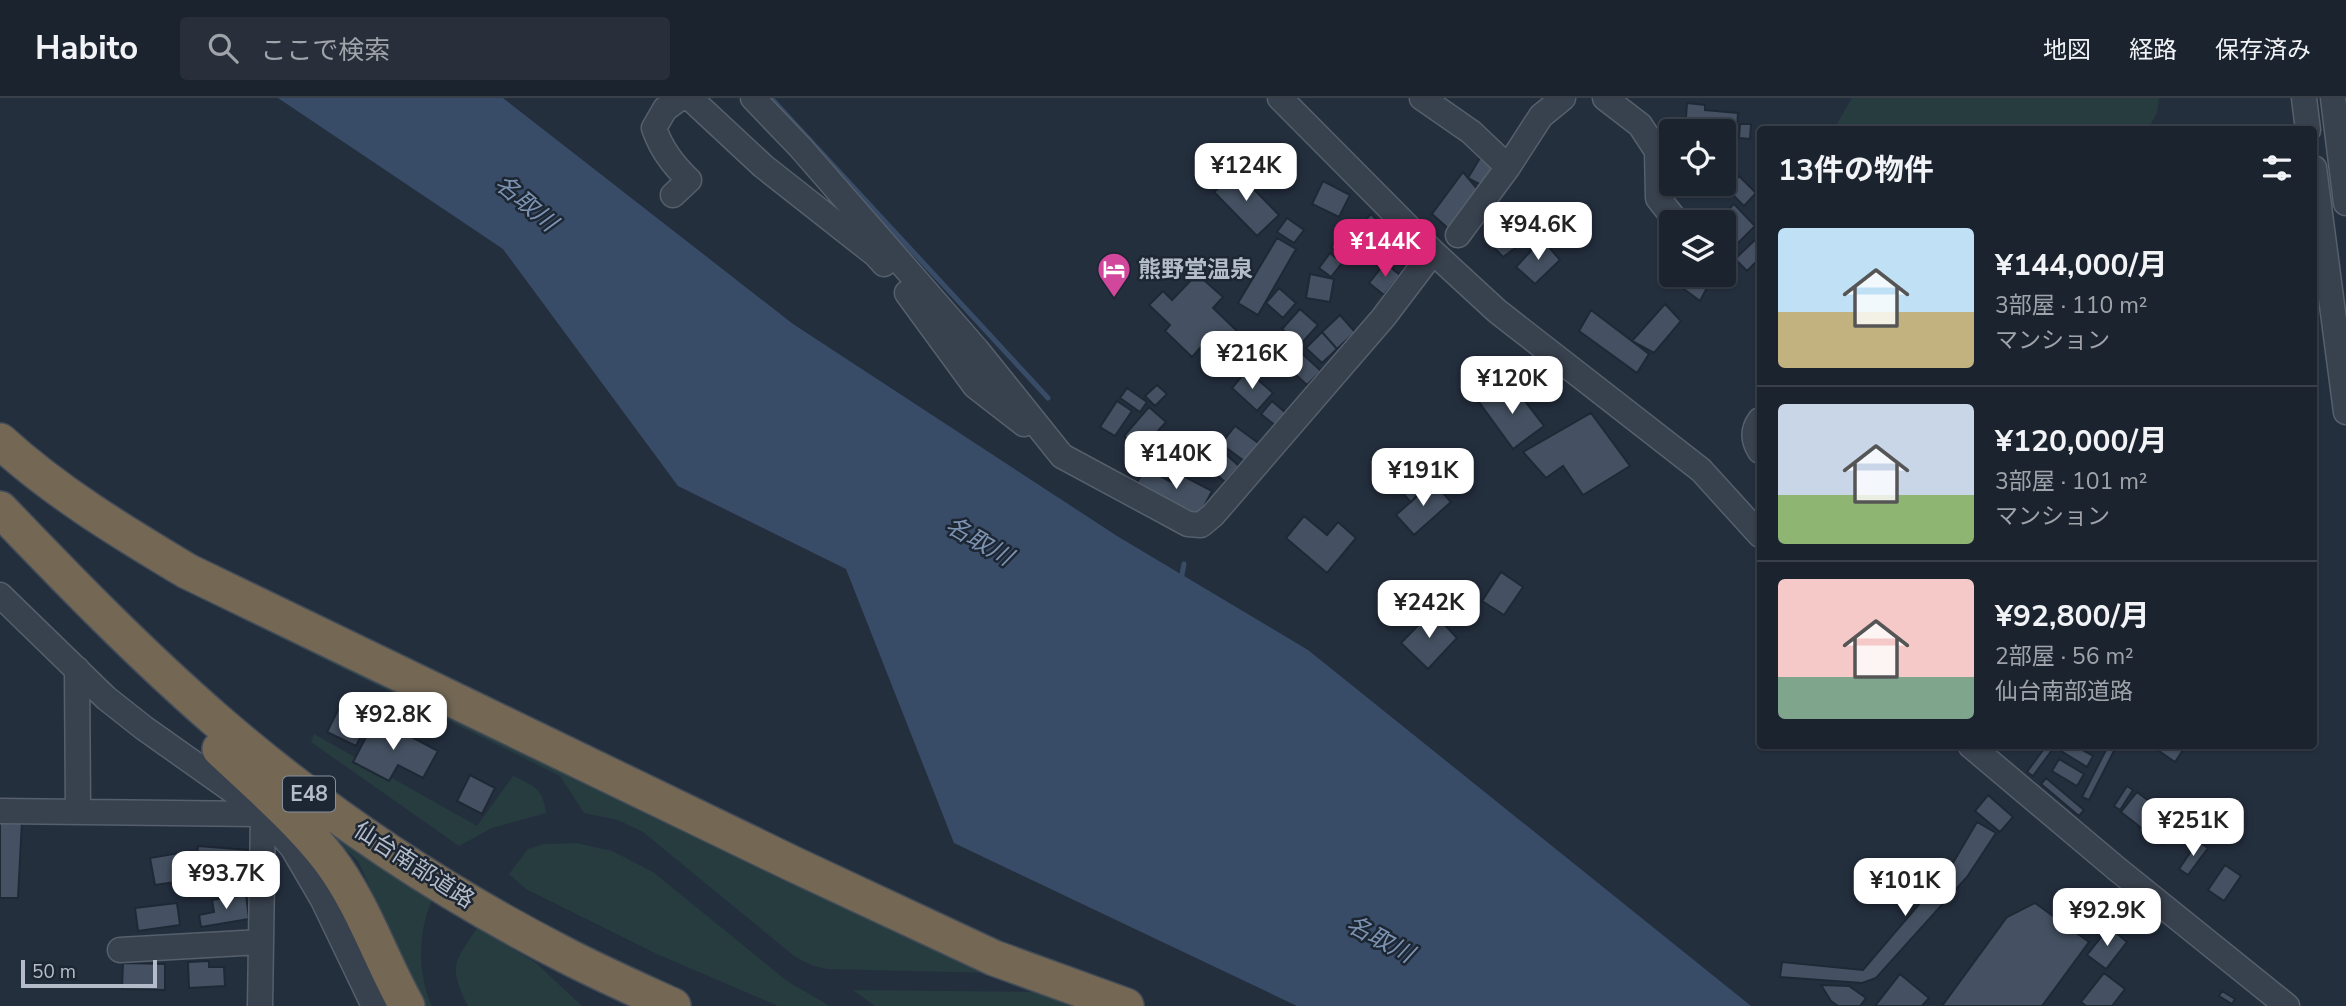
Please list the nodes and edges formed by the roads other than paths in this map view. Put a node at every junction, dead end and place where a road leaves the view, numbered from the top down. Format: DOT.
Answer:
graph roads {
  1 [pos="680,98"];
  2 [pos="690,98"];
  3 [pos="753,98"];
  4 [pos="1280,98"];
  5 [pos="1422,98"];
  6 [pos="1563,98"];
  7 [pos="1605,98"];
  8 [pos="2304,98"];
  9 [pos="2333,98"];
  10 [pos="2308,126"];
  11 [pos="1508,167"];
  12 [pos="2317,191"];
  13 [pos="673,195"];
  14 [pos="2346,203"];
  15 [pos="1668,210"];
  16 [pos="1458,235"];
  17 [pos="1433,252"];
  18 [pos="2346,412"];
  19 [pos="1757,425"];
  20 [pos="0,441"];
  21 [pos="1757,446"];
  22 [pos="1057,450"];
  23 [pos="0,509"];
  24 [pos="0,531"];
  25 [pos="1757,532"];
  26 [pos="0,595"];
  27 [pos="77,669"];
  28 [pos="1975,749"];
  29 [pos="0,811"];
  30 [pos="78,811"];
  31 [pos="263,814"];
  32 [pos="259,942"];
  33 [pos="120,950"];
  34 [pos="260,1006"];
  35 [pos="374,1006"];
  36 [pos="408,1006"];
  37 [pos="673,1006"];
  38 [pos="1126,1006"];
  39 [pos="2287,1006"];
  1 -- 13 [label="street"];
  2 -- 22 [label="street"];
  3 -- 22 [label="street"];
  4 -- 17 [label="street"];
  5 -- 11 [label="street"];
  6 -- 11 [label="street"];
  7 -- 15 [label="street"];
  8 -- 10 [label="street"];
  9 -- 14 [label="street"];
  11 -- 16 [label="street"];
  12 -- 18 [label="street"];
  17 -- 22 [label="street"];
  17 -- 25 [label="street"];
  19 -- 21 [label="street"];
  20 -- 38 [label="highway"];
  23 -- 37 [label="highway, 仙台南部道路 / E48"];
  24 -- 36 [label="highway"];
  26 -- 27 [label="street"];
  27 -- 30 [label="street"];
  27 -- 31 [label="street"];
  28 -- 39 [label="street"];
  29 -- 30 [label="street"];
  30 -- 31 [label="street"];
  31 -- 32 [label="street"];
  31 -- 35 [label="street"];
  32 -- 33 [label="street"];
  32 -- 34 [label="street"];
}
